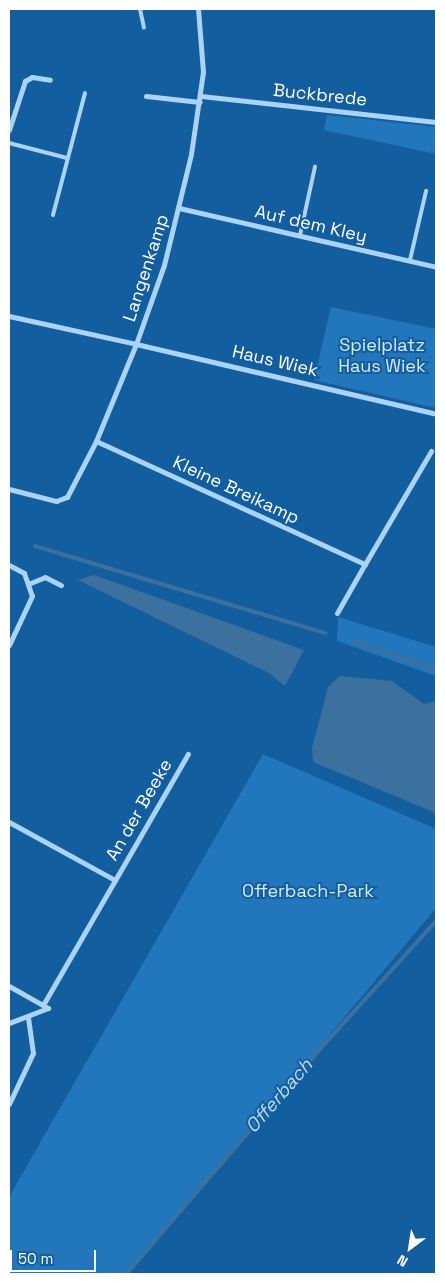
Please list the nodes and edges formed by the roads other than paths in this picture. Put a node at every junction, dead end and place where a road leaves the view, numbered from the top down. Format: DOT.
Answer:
graph roads {
  1 [pos="140,9"];
  2 [pos="198,9"];
  3 [pos="144,28"];
  4 [pos="50,80"];
  5 [pos="85,93"];
  6 [pos="146,96"];
  7 [pos="201,99"];
  8 [pos="436,122"];
  9 [pos="9,130"];
  10 [pos="9,143"];
  11 [pos="67,158"];
  12 [pos="315,167"];
  13 [pos="426,191"];
  14 [pos="180,208"];
  15 [pos="52,215"];
  16 [pos="300,235"];
  17 [pos="410,260"];
  18 [pos="436,267"];
  19 [pos="9,316"];
  20 [pos="136,344"];
  21 [pos="436,414"];
  22 [pos="96,441"];
  23 [pos="431,451"];
  24 [pos="9,489"];
  25 [pos="365,564"];
  26 [pos="9,565"];
  27 [pos="28,584"];
  28 [pos="61,585"];
  29 [pos="337,613"];
  30 [pos="9,645"];
  31 [pos="188,754"];
  32 [pos="9,822"];
  33 [pos="115,880"];
  34 [pos="9,986"];
  35 [pos="43,1005"];
  36 [pos="28,1017"];
  37 [pos="9,1024"];
  38 [pos="9,1104"];
  1 -- 3 [label="lane"];
  2 -- 7 [label="street, Langenkamp"];
  4 -- 9 [label="street"];
  5 -- 11 [label="lane"];
  6 -- 7 [label="street"];
  7 -- 8 [label="street, Buckbrede"];
  7 -- 14 [label="street, Langenkamp"];
  10 -- 11 [label="lane"];
  11 -- 15 [label="lane"];
  12 -- 16 [label="lane"];
  13 -- 17 [label="lane"];
  14 -- 16 [label="street, Auf dem Kley"];
  14 -- 20 [label="street, Langenkamp"];
  16 -- 17 [label="street, Auf dem Kley"];
  17 -- 18 [label="street, Auf dem Kley"];
  19 -- 20 [label="street, Langenkamp"];
  20 -- 21 [label="street, Haus Wiek"];
  20 -- 22 [label="street"];
  22 -- 24 [label="street"];
  22 -- 25 [label="street, Kleine Breikamp"];
  23 -- 25 [label="street"];
  25 -- 29 [label="street"];
  26 -- 27 [label="street"];
  27 -- 28 [label="street"];
  27 -- 30 [label="street"];
  31 -- 33 [label="street, An der Beeke"];
  32 -- 33 [label="street, An der Beeke"];
  33 -- 35 [label="street, An der Beeke"];
  34 -- 35 [label="street"];
  35 -- 36 [label="street, An der Beeke"];
  36 -- 37 [label="street, An der Beeke"];
  36 -- 38 [label="street"];
}
